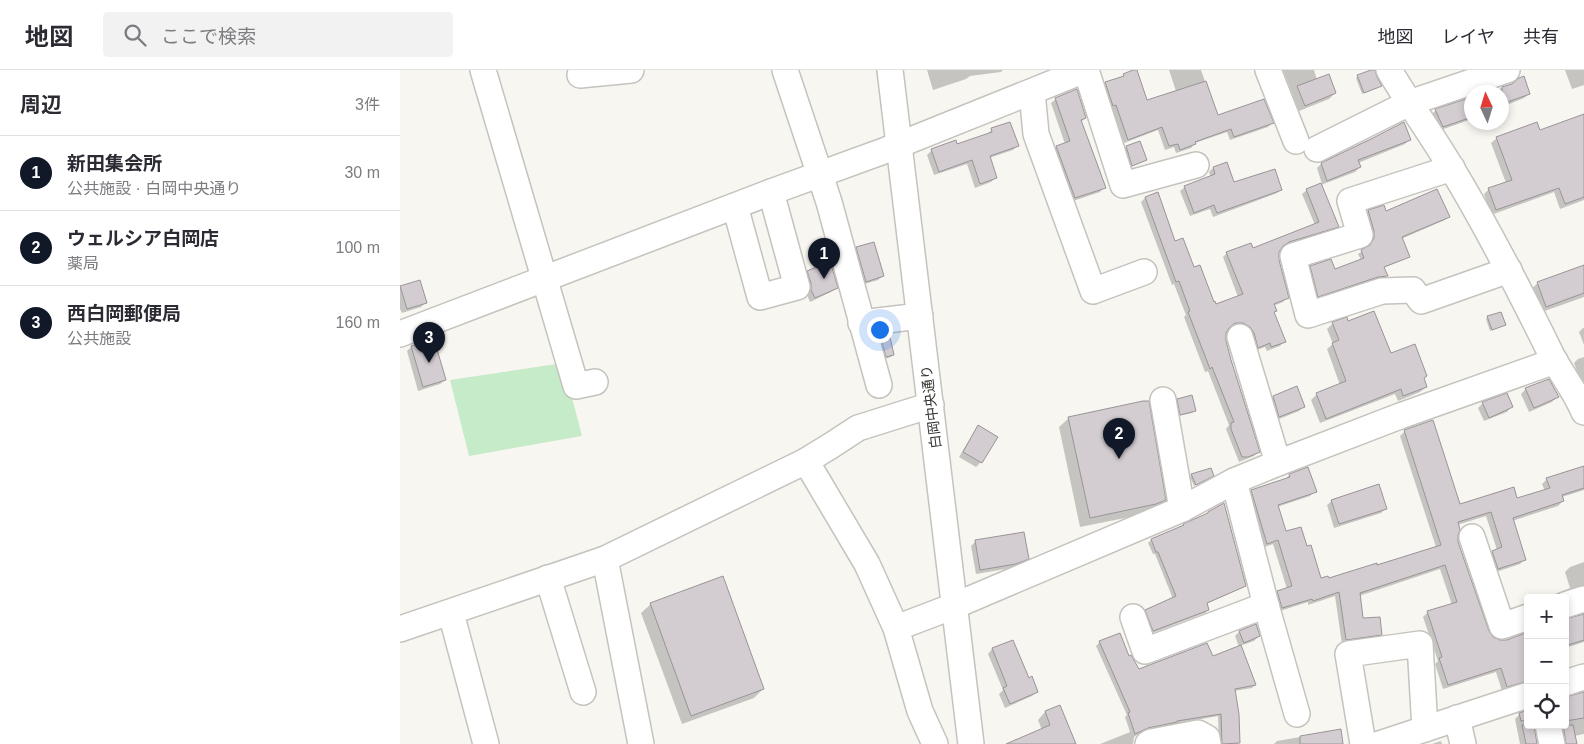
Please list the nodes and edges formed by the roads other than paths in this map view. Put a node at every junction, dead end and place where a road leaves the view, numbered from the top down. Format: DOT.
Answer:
graph roads {
  1 [pos="483,70"];
  2 [pos="631,70"];
  3 [pos="784,70"];
  4 [pos="890,70"];
  5 [pos="1086,70"];
  6 [pos="1268,70"];
  7 [pos="1389,70"];
  8 [pos="1507,70"];
  9 [pos="580,75"];
  10 [pos="1032,92"];
  11 [pos="1409,103"];
  12 [pos="900,144"];
  13 [pos="1196,165"];
  14 [pos="1452,168"];
  15 [pos="820,175"];
  16 [pos="771,192"];
  17 [pos="735,206"];
  18 [pos="1509,270"];
  19 [pos="1144,272"];
  20 [pos="545,278"];
  21 [pos="920,316"];
  22 [pos="861,323"];
  23 [pos="400,334"];
  24 [pos="1240,337"];
  25 [pos="1554,361"];
  26 [pos="595,382"];
  27 [pos="879,385"];
  28 [pos="1163,400"];
  29 [pos="1582,404"];
  30 [pos="931,405"];
  31 [pos="806,461"];
  32 [pos="1278,463"];
  33 [pos="1234,481"];
  34 [pos="1182,509"];
  35 [pos="1472,537"];
  36 [pos="605,559"];
  37 [pos="548,578"];
  38 [pos="1584,599"];
  39 [pos="1569,604"];
  40 [pos="1266,605"];
  41 [pos="954,606"];
  42 [pos="451,613"];
  43 [pos="1133,617"];
  44 [pos="1524,618"];
  45 [pos="896,628"];
  46 [pos="400,629"];
  47 [pos="1584,677"];
  48 [pos="1569,682"];
  49 [pos="583,692"];
  50 [pos="1524,696"];
  51 [pos="1297,714"];
  52 [pos="1457,718"];
  53 [pos="1425,729"];
  54 [pos="1549,729"];
  55 [pos="486,744"];
  56 [pos="641,744"];
  57 [pos="935,744"];
  58 [pos="971,744"];
  59 [pos="1148,744"];
  60 [pos="1208,744"];
  61 [pos="1363,744"];
  62 [pos="1379,744"];
  63 [pos="1463,744"];
  64 [pos="1552,744"];
  1 -- 20 [label="street"];
  2 -- 9 [label="street"];
  3 -- 15 [label="street"];
  4 -- 12 [label="street, 白岡中央通り"];
  5 -- 10 [label="street"];
  5 -- 13 [label="street"];
  6 -- 11 [label="street"];
  7 -- 11 [label="street"];
  8 -- 11 [label="street"];
  10 -- 12 [label="street"];
  10 -- 19 [label="street"];
  11 -- 14 [label="street"];
  12 -- 15 [label="street"];
  12 -- 21 [label="street, 白岡中央通り"];
  14 -- 18 [label="street"];
  14 -- 18 [label="street"];
  15 -- 16 [label="street"];
  15 -- 22 [label="street"];
  16 -- 17 [label="street"];
  16 -- 17 [label="street"];
  17 -- 20 [label="street"];
  18 -- 25 [label="street"];
  20 -- 23 [label="street"];
  20 -- 26 [label="street"];
  21 -- 22 [label="street"];
  21 -- 30 [label="street, 白岡中央通り"];
  22 -- 27 [label="street"];
  24 -- 32 [label="street"];
  25 -- 29 [label="street"];
  25 -- 32 [label="street"];
  28 -- 34 [label="street"];
  30 -- 31 [label="street"];
  30 -- 41 [label="street, 白岡中央通り"];
  31 -- 36 [label="street"];
  31 -- 45 [label="street"];
  32 -- 33 [label="street"];
  33 -- 34 [label="street"];
  33 -- 40 [label="street"];
  34 -- 41 [label="street"];
  35 -- 44 [label="street"];
  36 -- 37 [label="street"];
  36 -- 56 [label="street"];
  37 -- 42 [label="street"];
  37 -- 49 [label="street"];
  38 -- 39 [label="street"];
  40 -- 43 [label="street"];
  40 -- 51 [label="street"];
  41 -- 45 [label="street"];
  41 -- 58 [label="street, 白岡中央通り"];
  42 -- 46 [label="street"];
  42 -- 55 [label="street"];
  45 -- 57 [label="street"];
  47 -- 48 [label="street"];
  50 -- 52 [label="street"];
  52 -- 53 [label="street"];
  52 -- 63 [label="street"];
  53 -- 61 [label="street"];
  53 -- 62 [label="street"];
  54 -- 64 [label="street"];
  59 -- 60 [label="street"];
}
